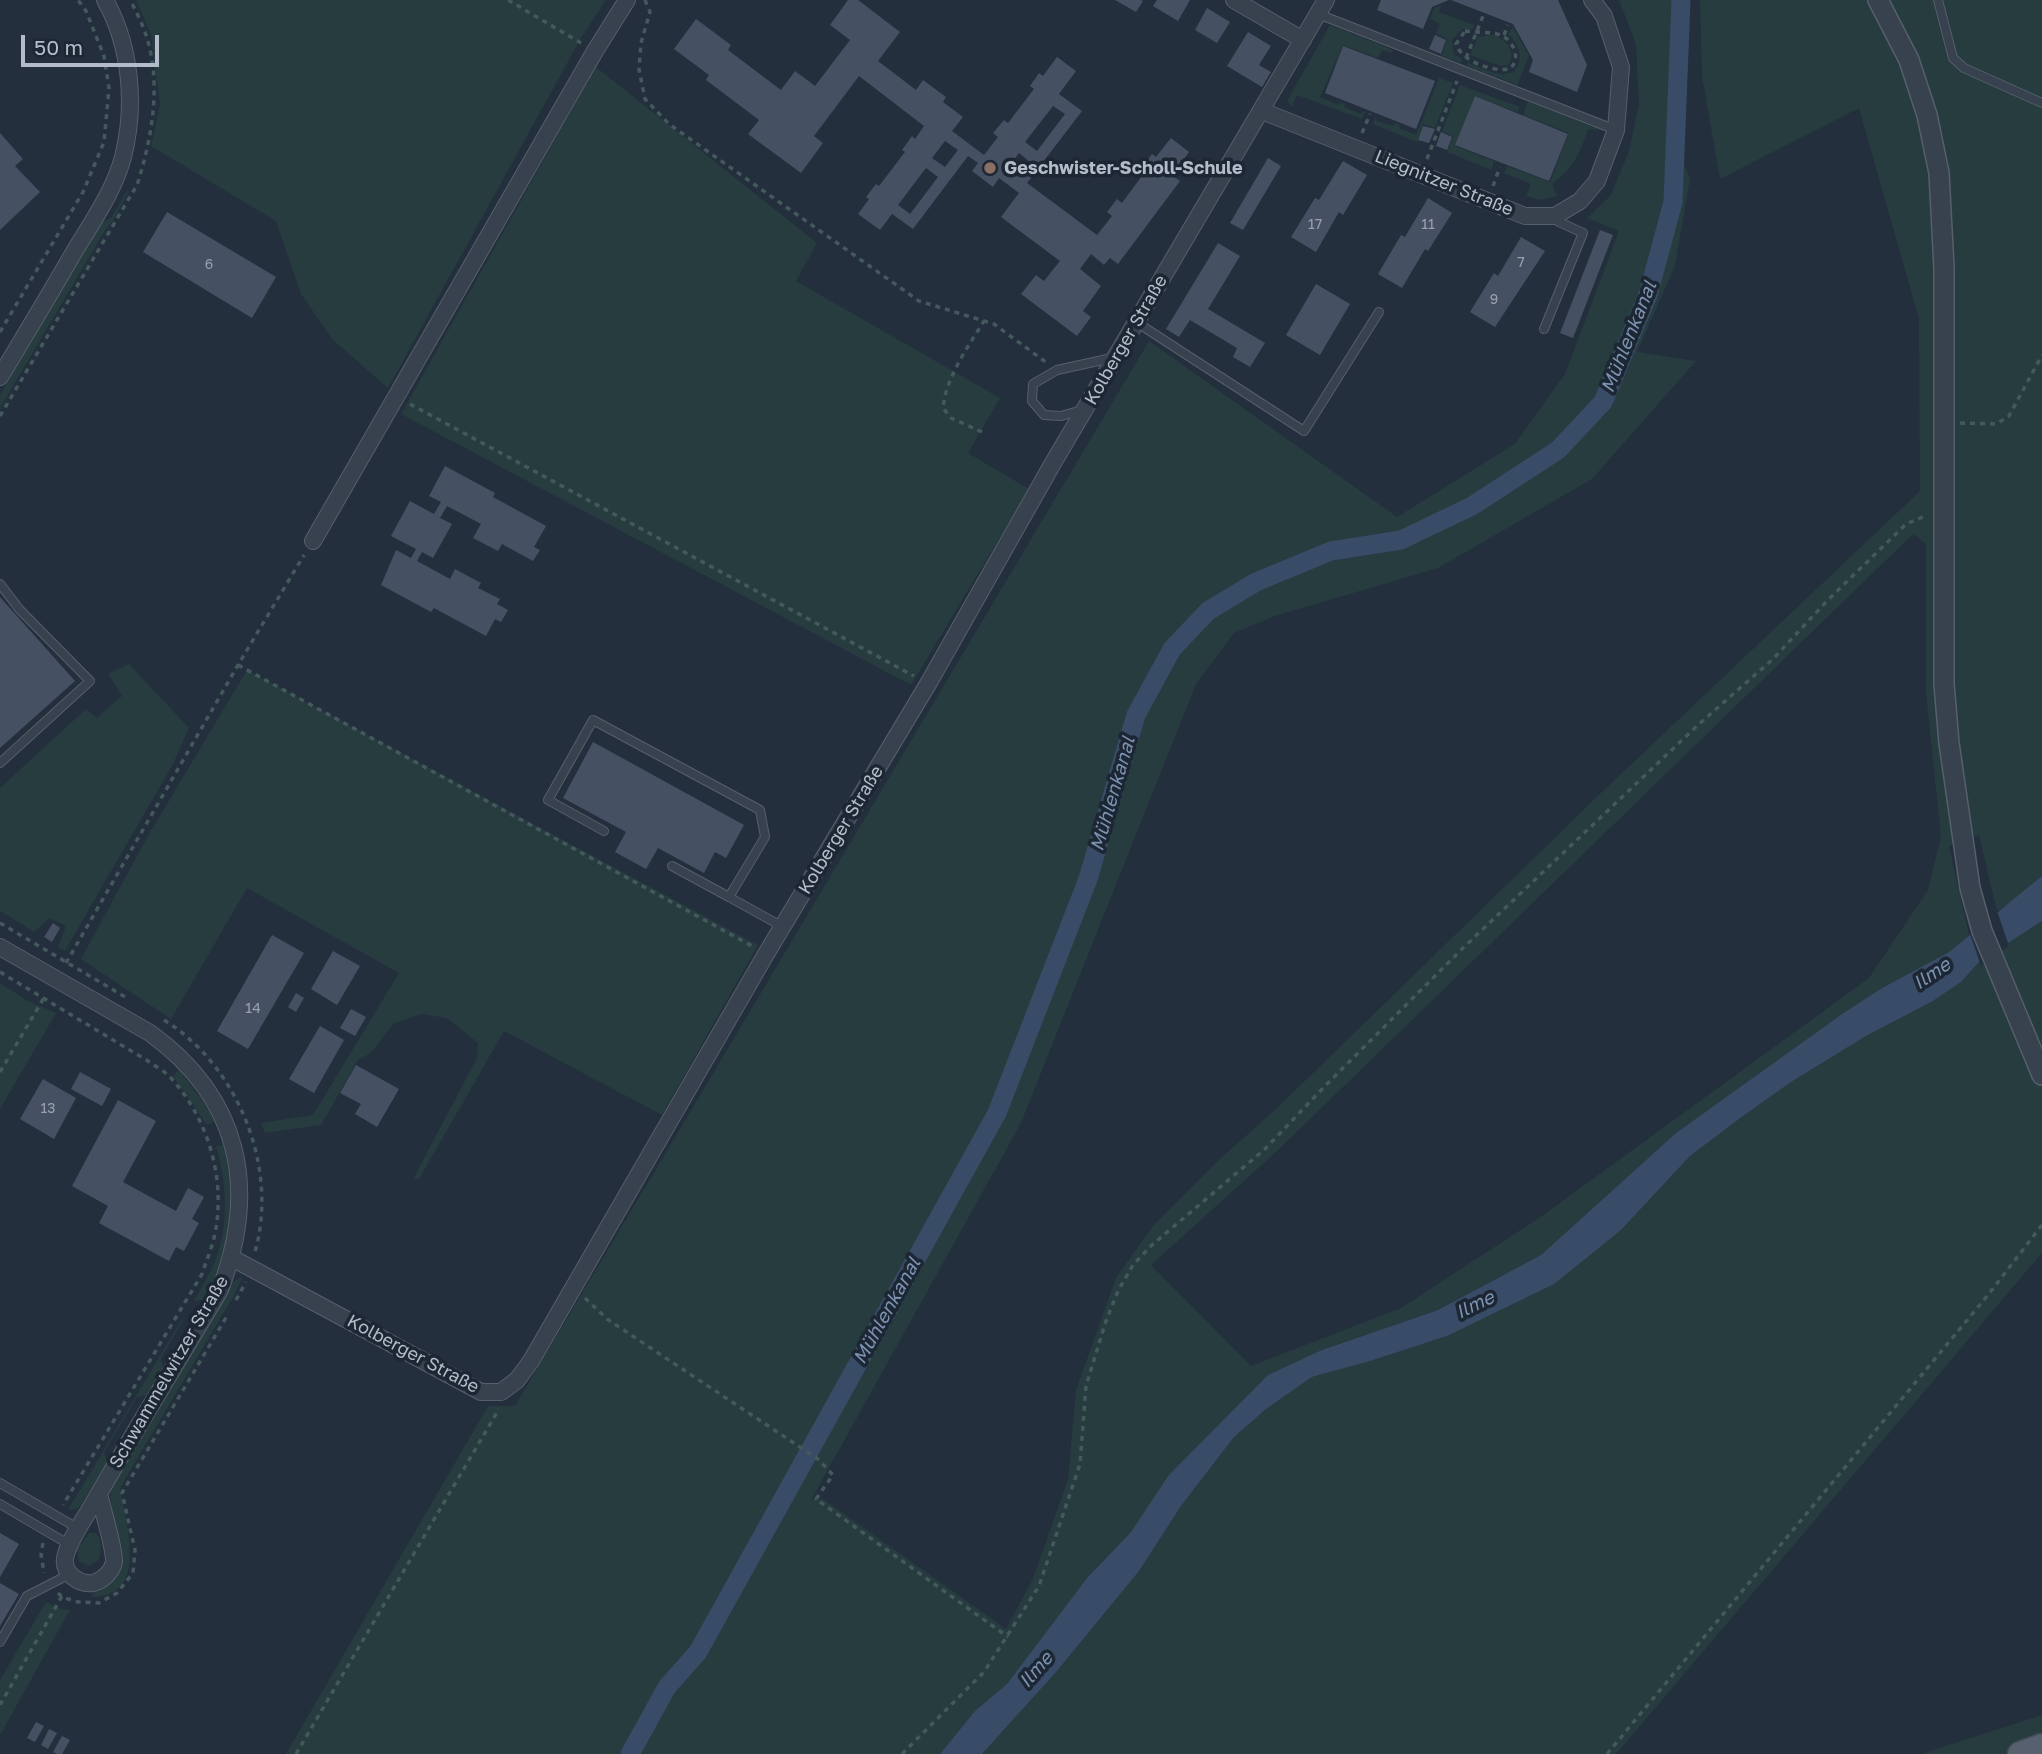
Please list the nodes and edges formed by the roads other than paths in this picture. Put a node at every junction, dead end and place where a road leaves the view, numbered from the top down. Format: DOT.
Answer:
graph roads {
  1 [pos="105,0"];
  2 [pos="627,0"];
  3 [pos="1234,0"];
  4 [pos="1592,0"];
  5 [pos="1878,0"];
  6 [pos="1938,0"];
  7 [pos="1322,7"];
  8 [pos="1303,40"];
  9 [pos="2042,103"];
  10 [pos="1262,111"];
  11 [pos="1616,131"];
  12 [pos="1555,216"];
  13 [pos="1379,312"];
  14 [pos="1136,322"];
  15 [pos="1544,329"];
  16 [pos="6,355"];
  17 [pos="1115,357"];
  18 [pos="0,377"];
  19 [pos="1085,408"];
  20 [pos="313,541"];
  21 [pos="0,584"];
  22 [pos="0,764"];
  23 [pos="604,831"];
  24 [pos="672,866"];
  25 [pos="729,897"];
  26 [pos="783,927"];
  27 [pos="0,947"];
  28 [pos="2042,1075"];
  29 [pos="232,1258"];
  30 [pos="0,1483"];
  31 [pos="99,1494"];
  32 [pos="0,1504"];
  33 [pos="79,1529"];
  34 [pos="69,1545"];
  35 [pos="70,1574"];
  36 [pos="0,1642"];
  37 [pos="2042,1746"];
  38 [pos="2020,1754"];
  1 -- 16 [label="street"];
  2 -- 20 [label="street"];
  3 -- 8 [label="street"];
  4 -- 11 [label="street"];
  5 -- 28 [label="street"];
  6 -- 9 [label="lane"];
  7 -- 8 [label="street, Kolberger Straße"];
  7 -- 11 [label="lane"];
  8 -- 10 [label="street, Kolberger Straße"];
  10 -- 12 [label="street, Liegnitzer Straße"];
  10 -- 14 [label="street, Kolberger Straße"];
  11 -- 12 [label="street"];
  12 -- 15 [label="lane"];
  13 -- 14 [label="lane"];
  14 -- 17 [label="street, Kolberger Straße"];
  16 -- 18 [label="street"];
  17 -- 19 [label="street, Kolberger Straße"];
  17 -- 19 [label="lane"];
  19 -- 26 [label="street, Kolberger Straße"];
  21 -- 22 [label="lane"];
  23 -- 25 [label="lane"];
  24 -- 25 [label="lane"];
  25 -- 26 [label="lane"];
  26 -- 29 [label="street, Kolberger Straße"];
  27 -- 29 [label="street, Schwammelwitzer Straße"];
  29 -- 31 [label="street, Schwammelwitzer Straße"];
  30 -- 33 [label="lane"];
  31 -- 33 [label="street, Schwammelwitzer Straße"];
  31 -- 35 [label="street"];
  32 -- 34 [label="lane"];
  33 -- 34 [label="street, Schwammelwitzer Straße"];
  34 -- 35 [label="street"];
  35 -- 36 [label="lane"];
  37 -- 38 [label="main road"];
}
